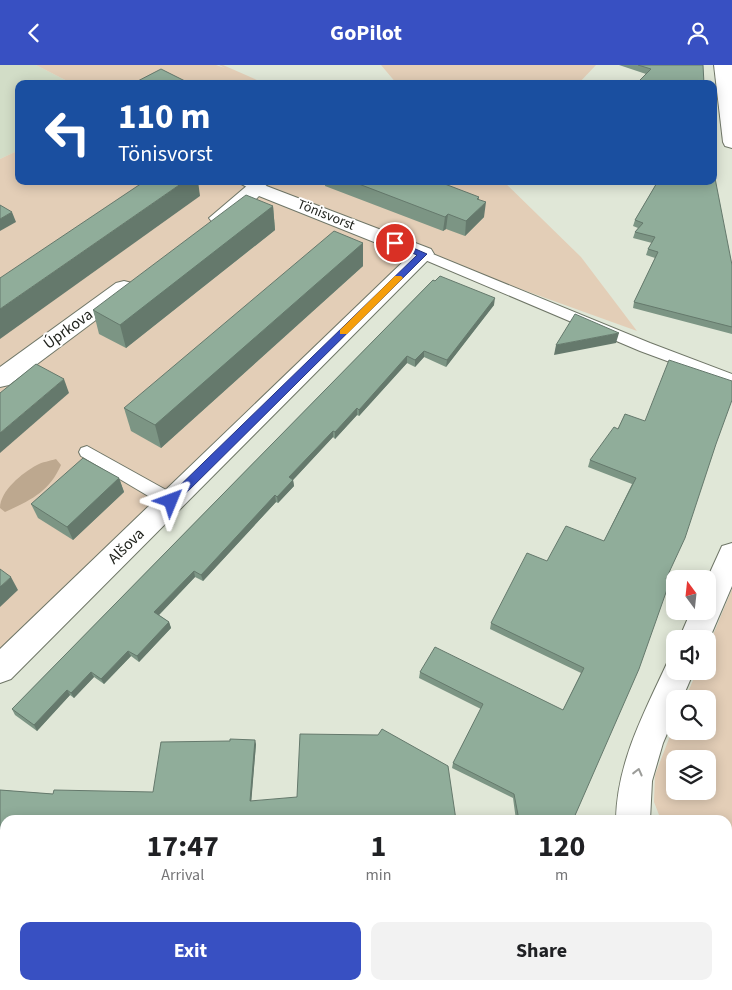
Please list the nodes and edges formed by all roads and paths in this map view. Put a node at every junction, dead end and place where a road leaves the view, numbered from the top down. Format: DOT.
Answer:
graph roads {
  1 [pos="723,65"];
  2 [pos="732,142"];
  3 [pos="254,185"];
  4 [pos="260,185"];
  5 [pos="204,229"];
  6 [pos="423,254"];
  7 [pos="142,275"];
  8 [pos="0,379"];
  9 [pos="732,381"];
  10 [pos="86,452"];
  11 [pos="171,501"];
  12 [pos="732,554"];
  13 [pos="716,590"];
  14 [pos="0,669"];
  15 [pos="675,680"];
  16 [pos="633,815"];
  1 -- 2 [label="street"];
  3 -- 5 [label="street"];
  4 -- 6 [label="street, Tönisvorst"];
  6 -- 9 [label="lane"];
  6 -- 11 [label="street, Alšova"];
  7 -- 8 [label="street, Úprkova"];
  10 -- 11 [label="lane"];
  11 -- 14 [label="street, Alšova"];
  12 -- 13 [label="street"];
  16 -- 15 [label="street, one-way"];
}
